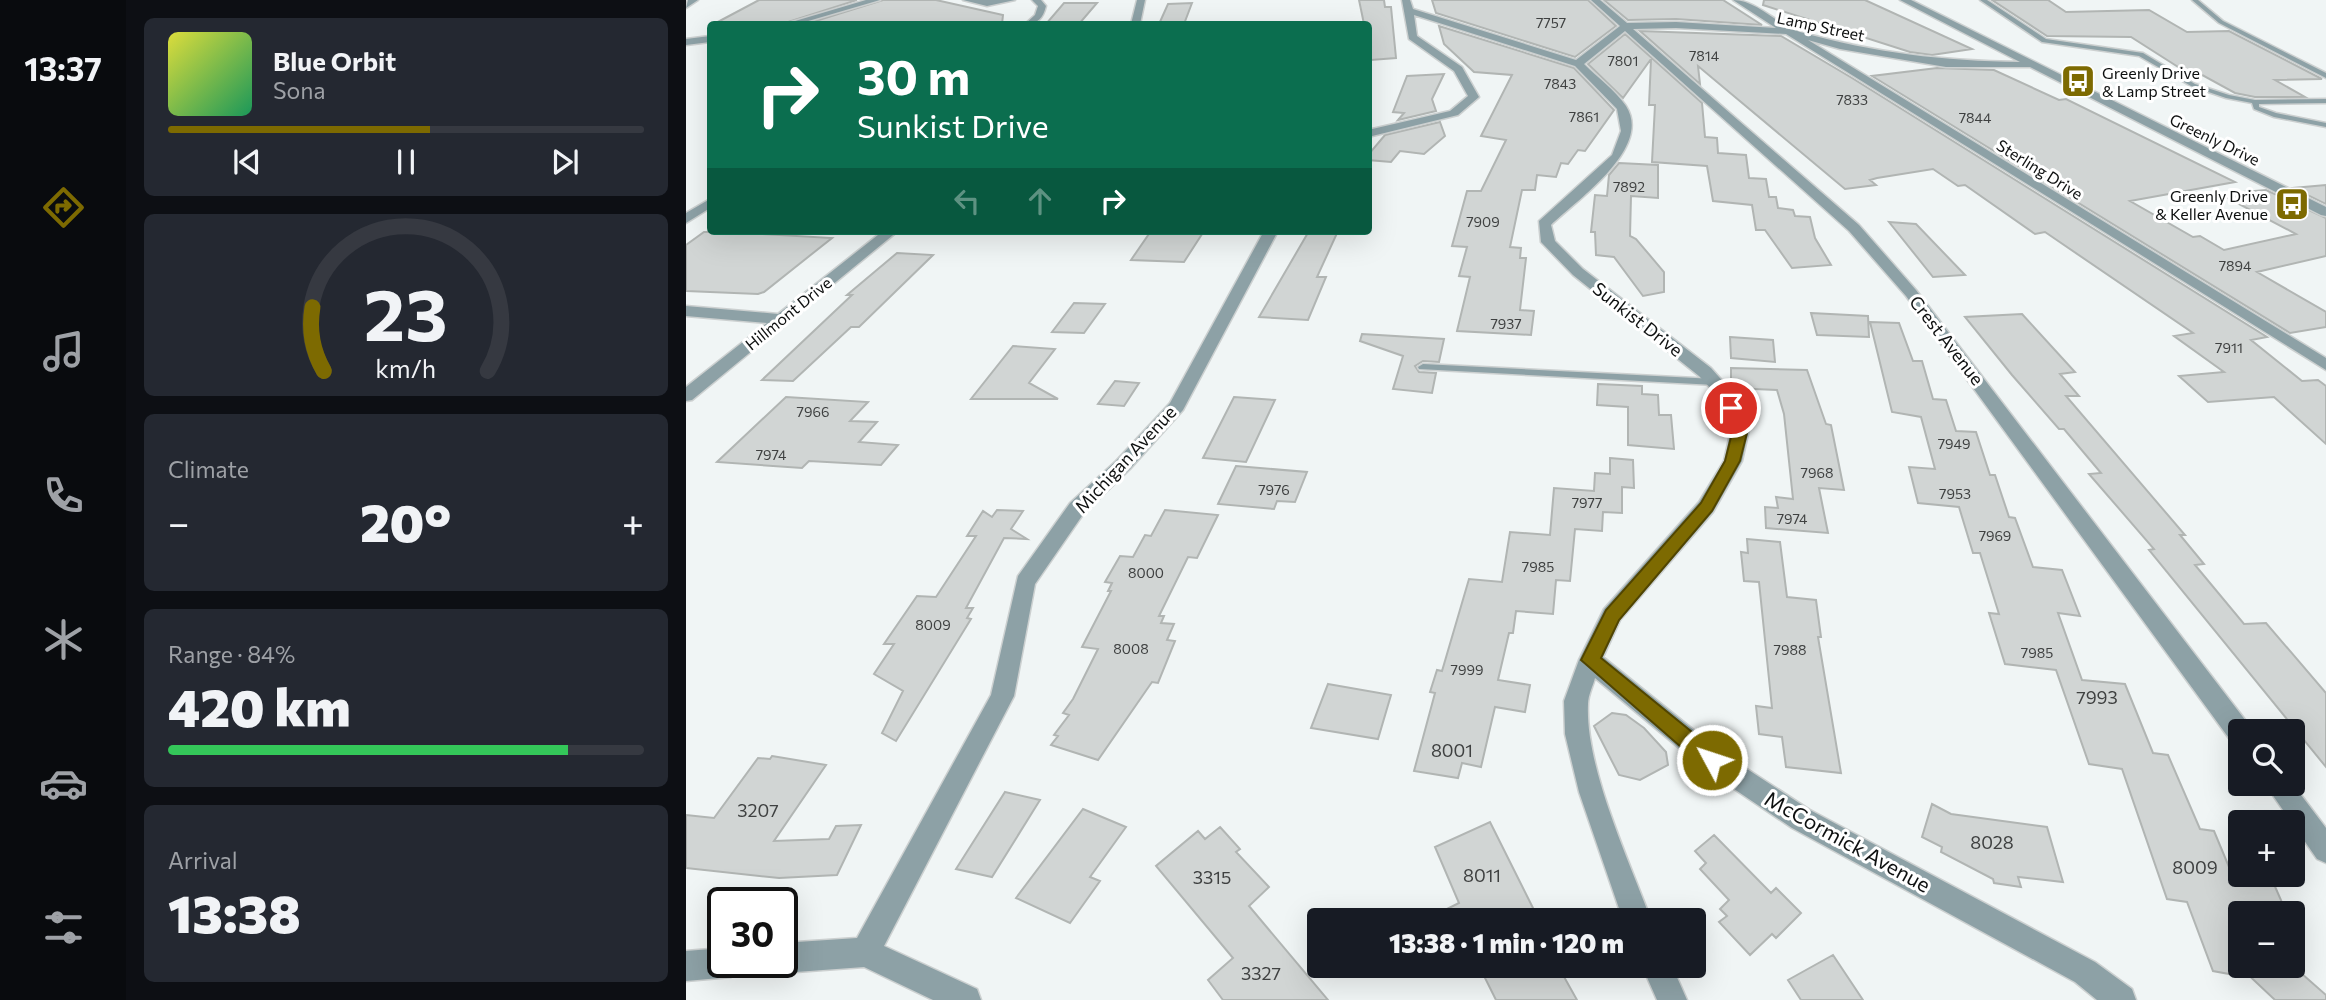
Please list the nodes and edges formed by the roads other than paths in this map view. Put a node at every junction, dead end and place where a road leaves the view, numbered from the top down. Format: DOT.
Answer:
graph roads {
  1 [pos="694,0"];
  2 [pos="876,0"];
  3 [pos="967,0"];
  4 [pos="1011,0"];
  5 [pos="1036,0"];
  6 [pos="1141,0"];
  7 [pos="1595,0"];
  8 [pos="1737,0"];
  9 [pos="1903,0"];
  10 [pos="1983,0"];
  11 [pos="2196,0"];
  12 [pos="686,5"];
  13 [pos="1407,5"];
  14 [pos="801,21"];
  15 [pos="1033,21"];
  16 [pos="1136,21"];
  17 [pos="1626,26"];
  18 [pos="1791,32"];
  19 [pos="707,39"];
  20 [pos="686,42"];
  21 [pos="1577,64"];
  22 [pos="2028,65"];
  23 [pos="2326,76"];
  24 [pos="2326,101"];
  25 [pos="2255,102"];
  26 [pos="2326,125"];
  27 [pos="1372,133"];
  28 [pos="707,205"];
  29 [pos="2326,212"];
  30 [pos="686,219"];
  31 [pos="886,235"];
  32 [pos="1269,235"];
  33 [pos="686,311"];
  34 [pos="779,319"];
  35 [pos="2326,365"];
  36 [pos="1423,367"];
  37 [pos="1715,382"];
  38 [pos="686,396"];
  39 [pos="1590,660"];
  40 [pos="2230,719"];
  41 [pos="2287,796"];
  42 [pos="2326,850"];
  43 [pos="1633,908"];
  44 [pos="865,952"];
  45 [pos="798,957"];
  46 [pos="707,964"];
  47 [pos="686,966"];
  48 [pos="1662,978"];
  49 [pos="966,1000"];
  50 [pos="1672,1000"];
  51 [pos="2121,1000"];
  1 -- 12 [label="street"];
  2 -- 14 [label="street"];
  3 -- 4 [label="street"];
  5 -- 15 [label="street"];
  6 -- 16 [label="street"];
  7 -- 17 [label="street, Crest Avenue"];
  8 -- 18 [label="street, Sterling Drive"];
  9 -- 22 [label="street, Greenly Drive"];
  10 -- 25 [label="lane"];
  11 -- 23 [label="lane"];
  13 -- 21 [label="street, Sunkist Drive"];
  13 -- 27 [label="street"];
  17 -- 18 [label="street, Lamp Street"];
  17 -- 21 [label="street"];
  17 -- 40 [label="street, Crest Avenue"];
  18 -- 22 [label="street, Lamp Street"];
  18 -- 35 [label="street, Sterling Drive"];
  19 -- 20 [label="street"];
  21 -- 37 [label="street, Sunkist Drive"];
  22 -- 29 [label="street, Greenly Drive"];
  24 -- 25 [label="lane"];
  25 -- 26 [label="lane"];
  28 -- 30 [label="street"];
  31 -- 34 [label="street, Hillmont Drive"];
  32 -- 44 [label="street, Michigan Avenue"];
  33 -- 34 [label="street"];
  34 -- 38 [label="street, Hillmont Drive"];
  36 -- 37 [label="lane"];
  37 -- 39 [label="street, Sunkist Drive"];
  39 -- 43 [label="street, Sunkist Drive"];
  39 -- 51 [label="street, McCormick Avenue"];
  41 -- 42 [label="street"];
  44 -- 45 [label="street"];
  44 -- 49 [label="street"];
  46 -- 47 [label="street"];
  48 -- 50 [label="street"];
}
